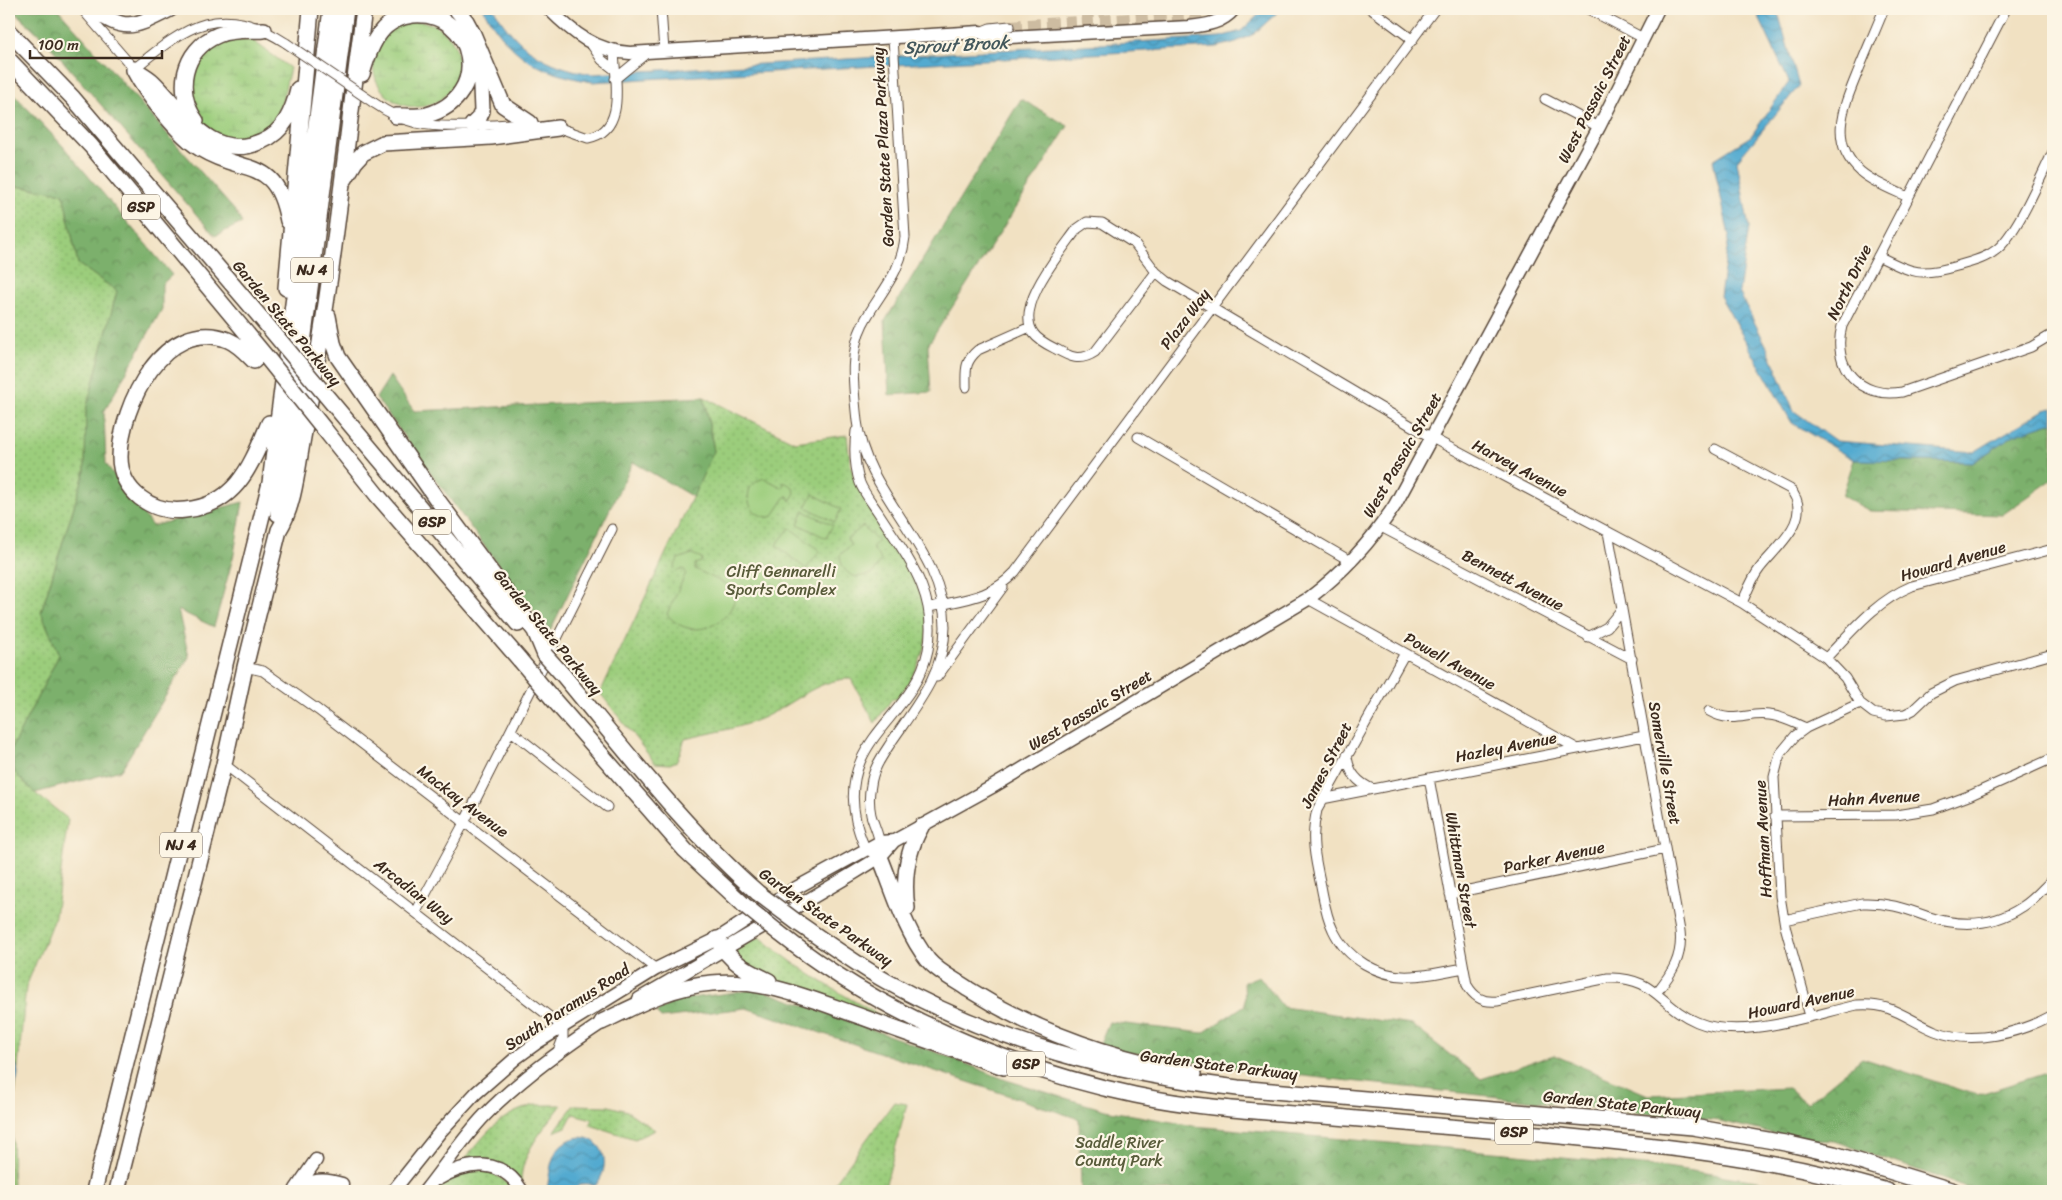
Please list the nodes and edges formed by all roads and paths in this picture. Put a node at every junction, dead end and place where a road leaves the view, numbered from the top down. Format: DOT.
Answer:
graph roads {
  1 [pos="82,9"];
  2 [pos="91,9"];
  3 [pos="170,9"];
  4 [pos="311,9"];
  5 [pos="331,9"];
  6 [pos="346,9"];
  7 [pos="364,9"];
  8 [pos="456,9"];
  9 [pos="550,9"];
  10 [pos="661,9"];
  11 [pos="1234,9"];
  12 [pos="1371,9"];
  13 [pos="1435,9"];
  14 [pos="1588,9"];
  15 [pos="1658,9"];
  16 [pos="1884,9"];
  17 [pos="2006,9"];
  18 [pos="1010,26"];
  19 [pos="264,30"];
  20 [pos="9,32"];
  21 [pos="980,32"];
  22 [pos="893,38"];
  23 [pos="1644,38"];
  24 [pos="1413,40"];
  25 [pos="309,42"];
  26 [pos="591,44"];
  27 [pos="479,51"];
  28 [pos="614,51"];
  29 [pos="664,51"];
  30 [pos="649,52"];
  31 [pos="9,60"];
  32 [pos="134,69"];
  33 [pos="615,74"];
  34 [pos="1545,99"];
  35 [pos="351,104"];
  36 [pos="396,116"];
  37 [pos="530,123"];
  38 [pos="472,125"];
  39 [pos="1599,127"];
  40 [pos="558,128"];
  41 [pos="212,139"];
  42 [pos="2053,152"];
  43 [pos="342,185"];
  44 [pos="1908,197"];
  45 [pos="292,238"];
  46 [pos="1878,256"];
  47 [pos="1156,272"];
  48 [pos="326,308"];
  49 [pos="1212,308"];
  50 [pos="1030,327"];
  51 [pos="2053,334"];
  52 [pos="261,360"];
  53 [pos="966,387"];
  54 [pos="857,422"];
  55 [pos="269,423"];
  56 [pos="1138,437"];
  57 [pos="1432,438"];
  58 [pos="1715,449"];
  59 [pos="899,516"];
  60 [pos="260,521"];
  61 [pos="886,524"];
  62 [pos="1381,527"];
  63 [pos="612,529"];
  64 [pos="279,530"];
  65 [pos="1608,532"];
  66 [pos="2053,549"];
  67 [pos="1352,562"];
  68 [pos="1015,572"];
  69 [pos="1308,599"];
  70 [pos="1742,603"];
  71 [pos="944,604"];
  72 [pos="930,607"];
  73 [pos="1622,609"];
  74 [pos="534,635"];
  75 [pos="1588,636"];
  76 [pos="1404,653"];
  77 [pos="2053,654"];
  78 [pos="1826,658"];
  79 [pos="1632,659"];
  80 [pos="245,667"];
  81 [pos="925,693"];
  82 [pos="1860,703"];
  83 [pos="1709,711"];
  84 [pos="1806,728"];
  85 [pos="511,731"];
  86 [pos="1644,736"];
  87 [pos="1576,748"];
  88 [pos="1347,755"];
  89 [pos="2053,758"];
  90 [pos="224,764"];
  91 [pos="1429,778"];
  92 [pos="1373,789"];
  93 [pos="1322,799"];
  94 [pos="607,807"];
  95 [pos="1775,816"];
  96 [pos="465,821"];
  97 [pos="921,827"];
  98 [pos="867,849"];
  99 [pos="880,849"];
  100 [pos="1665,849"];
  101 [pos="2053,879"];
  102 [pos="1450,894"];
  103 [pos="416,912"];
  104 [pos="1784,920"];
  105 [pos="910,929"];
  106 [pos="720,944"];
  107 [pos="1464,968"];
  108 [pos="656,969"];
  109 [pos="1657,992"];
  110 [pos="805,997"];
  111 [pos="2053,1015"];
  112 [pos="1810,1016"];
  113 [pos="602,1022"];
  114 [pos="563,1027"];
  115 [pos="557,1054"];
  116 [pos="1138,1096"];
  117 [pos="1334,1096"];
  118 [pos="130,1139"];
  119 [pos="316,1160"];
  120 [pos="342,1184"];
  121 [pos="428,1187"];
  122 [pos="94,1191"];
  123 [pos="117,1191"];
  124 [pos="126,1191"];
  125 [pos="295,1191"];
  126 [pos="393,1191"];
  127 [pos="522,1191"];
  128 [pos="1887,1191"];
  129 [pos="1954,1191"];
  1 -- 32 [label="street"];
  2 -- 3 [label="highway"];
  4 -- 25 [label="highway"];
  5 -- 60 [label="highway, NJ 4"];
  6 -- 64 [label="highway, NJ 4"];
  7 -- 35 [label="highway"];
  8 -- 27 [label="highway"];
  9 -- 26 [label="main road"];
  10 -- 29 [label="street"];
  11 -- 21 [label="main road"];
  12 -- 24 [label="street"];
  13 -- 24 [label="street, Plaza Way"];
  14 -- 23 [label="street"];
  15 -- 23 [label="main road, West Passaic Street"];
  16 -- 44 [label="street"];
  17 -- 44 [label="street, North Drive"];
  18 -- 21 [label="street"];
  19 -- 32 [label="street"];
  19 -- 36 [label="street, bridge"];
  19 -- 41 [label="highway"];
  20 -- 74 [label="highway, Garden State Parkway / GSP, bridge"];
  21 -- 22 [label="main road"];
  22 -- 29 [label="main road"];
  22 -- 54 [label="street, Garden State Plaza Parkway"];
  23 -- 39 [label="main road, West Passaic Street"];
  24 -- 49 [label="street, Plaza Way"];
  25 -- 41 [label="highway"];
  25 -- 45 [label="highway"];
  26 -- 28 [label="main road"];
  26 -- 33 [label="street"];
  27 -- 37 [label="highway"];
  27 -- 38 [label="highway"];
  28 -- 30 [label="main road"];
  28 -- 33 [label="street"];
  29 -- 30 [label="main road"];
  30 -- 33 [label="street"];
  31 -- 52 [label="highway, GSP"];
  32 -- 41 [label="highway"];
  32 -- 45 [label="highway"];
  33 -- 40 [label="street"];
  34 -- 39 [label="street"];
  35 -- 36 [label="highway"];
  35 -- 43 [label="highway"];
  36 -- 38 [label="street"];
  37 -- 38 [label="street"];
  37 -- 40 [label="street"];
  39 -- 57 [label="main road, West Passaic Street"];
  40 -- 43 [label="highway"];
  42 -- 46 [label="street"];
  43 -- 48 [label="highway"];
  44 -- 46 [label="street, North Drive"];
  45 -- 55 [label="highway"];
  46 -- 51 [label="street, North Drive"];
  47 -- 49 [label="street, Harvey Avenue"];
  47 -- 50 [label="street"];
  47 -- 50 [label="street, Harvey Avenue"];
  48 -- 64 [label="highway"];
  48 -- 74 [label="highway"];
  49 -- 57 [label="street, Harvey Avenue"];
  49 -- 68 [label="street, Plaza Way"];
  50 -- 53 [label="street"];
  52 -- 55 [label="highway"];
  52 -- 116 [label="highway, GSP, bridge"];
  54 -- 59 [label="street, Garden State Plaza Parkway"];
  54 -- 61 [label="street, Garden State Plaza Parkway"];
  55 -- 60 [label="highway"];
  56 -- 67 [label="street"];
  57 -- 62 [label="main road, West Passaic Street"];
  57 -- 65 [label="street, Harvey Avenue"];
  58 -- 70 [label="street"];
  59 -- 61 [label="street"];
  59 -- 71 [label="street, Garden State Plaza Parkway"];
  60 -- 122 [label="highway, NJ 4"];
  61 -- 72 [label="street, Garden State Plaza Parkway"];
  62 -- 67 [label="main road, West Passaic Street"];
  62 -- 75 [label="street, Bennett Avenue"];
  63 -- 85 [label="street"];
  64 -- 80 [label="highway, NJ 4"];
  65 -- 70 [label="street, Harvey Avenue"];
  65 -- 73 [label="street, Somerville Street"];
  66 -- 78 [label="street, Howard Avenue"];
  67 -- 69 [label="main road, West Passaic Street"];
  68 -- 71 [label="street, Plaza Way"];
  68 -- 81 [label="street"];
  69 -- 76 [label="street, Powell Avenue"];
  69 -- 97 [label="main road, West Passaic Street"];
  70 -- 78 [label="street, Harvey Avenue"];
  71 -- 72 [label="street, Plaza Way"];
  71 -- 81 [label="street, Garden State Plaza Parkway"];
  72 -- 98 [label="street, Garden State Plaza Parkway"];
  73 -- 75 [label="street"];
  73 -- 79 [label="street, Somerville Street"];
  74 -- 117 [label="highway, Garden State Parkway / GSP, bridge"];
  75 -- 79 [label="street, Bennett Avenue"];
  76 -- 87 [label="street, Powell Avenue"];
  76 -- 88 [label="street, James Street"];
  77 -- 82 [label="street, Harvey Avenue"];
  78 -- 82 [label="street, Harvey Avenue"];
  79 -- 86 [label="street, Somerville Street"];
  80 -- 90 [label="highway, NJ 4"];
  80 -- 96 [label="street, Mackay Avenue"];
  81 -- 99 [label="street, Garden State Plaza Parkway"];
  82 -- 84 [label="street, Hoffman Avenue"];
  83 -- 84 [label="street"];
  84 -- 95 [label="street, Hoffman Avenue"];
  85 -- 94 [label="street"];
  85 -- 96 [label="street"];
  86 -- 87 [label="street, Hazley Avenue"];
  86 -- 100 [label="street, Somerville Street"];
  87 -- 91 [label="street, Hazley Avenue"];
  88 -- 92 [label="street"];
  88 -- 93 [label="street, James Street"];
  89 -- 95 [label="street, Hahn Avenue"];
  90 -- 103 [label="street, Arcadian Way"];
  90 -- 118 [label="highway, NJ 4"];
  91 -- 92 [label="street, Hazley Avenue"];
  91 -- 102 [label="street, Whittman Street"];
  92 -- 93 [label="street, Hazley Avenue"];
  93 -- 107 [label="street, James Street"];
  95 -- 104 [label="street, Hoffman Avenue"];
  96 -- 103 [label="street"];
  96 -- 108 [label="street, Mackay Avenue"];
  97 -- 99 [label="main road, West Passaic Street"];
  97 -- 105 [label="highway"];
  98 -- 99 [label="main road"];
  98 -- 106 [label="main road"];
  99 -- 105 [label="highway"];
  99 -- 106 [label="main road"];
  100 -- 102 [label="street, Parker Avenue"];
  100 -- 109 [label="street, Somerville Street"];
  101 -- 104 [label="street"];
  102 -- 107 [label="street, Whittman Street"];
  103 -- 114 [label="street, Arcadian Way"];
  104 -- 112 [label="street, Hoffman Avenue"];
  105 -- 117 [label="highway"];
  106 -- 108 [label="main road, South Paramus Road"];
  106 -- 110 [label="highway"];
  106 -- 113 [label="main road, South Paramus Road"];
  107 -- 109 [label="street, Howard Avenue"];
  108 -- 114 [label="main road, South Paramus Road"];
  109 -- 112 [label="street, Howard Avenue"];
  110 -- 113 [label="highway"];
  110 -- 116 [label="highway"];
  111 -- 112 [label="street, Howard Avenue"];
  113 -- 115 [label="main road, South Paramus Road"];
  114 -- 115 [label="street"];
  114 -- 126 [label="main road, South Paramus Road"];
  115 -- 121 [label="main road, South Paramus Road"];
  116 -- 128 [label="highway, GSP"];
  117 -- 129 [label="highway, Garden State Parkway / GSP"];
  118 -- 123 [label="highway, NJ 4"];
  118 -- 124 [label="highway"];
  119 -- 125 [label="main road"];
  120 -- 125 [label="main road"];
  121 -- 127 [label="main road"];
}
